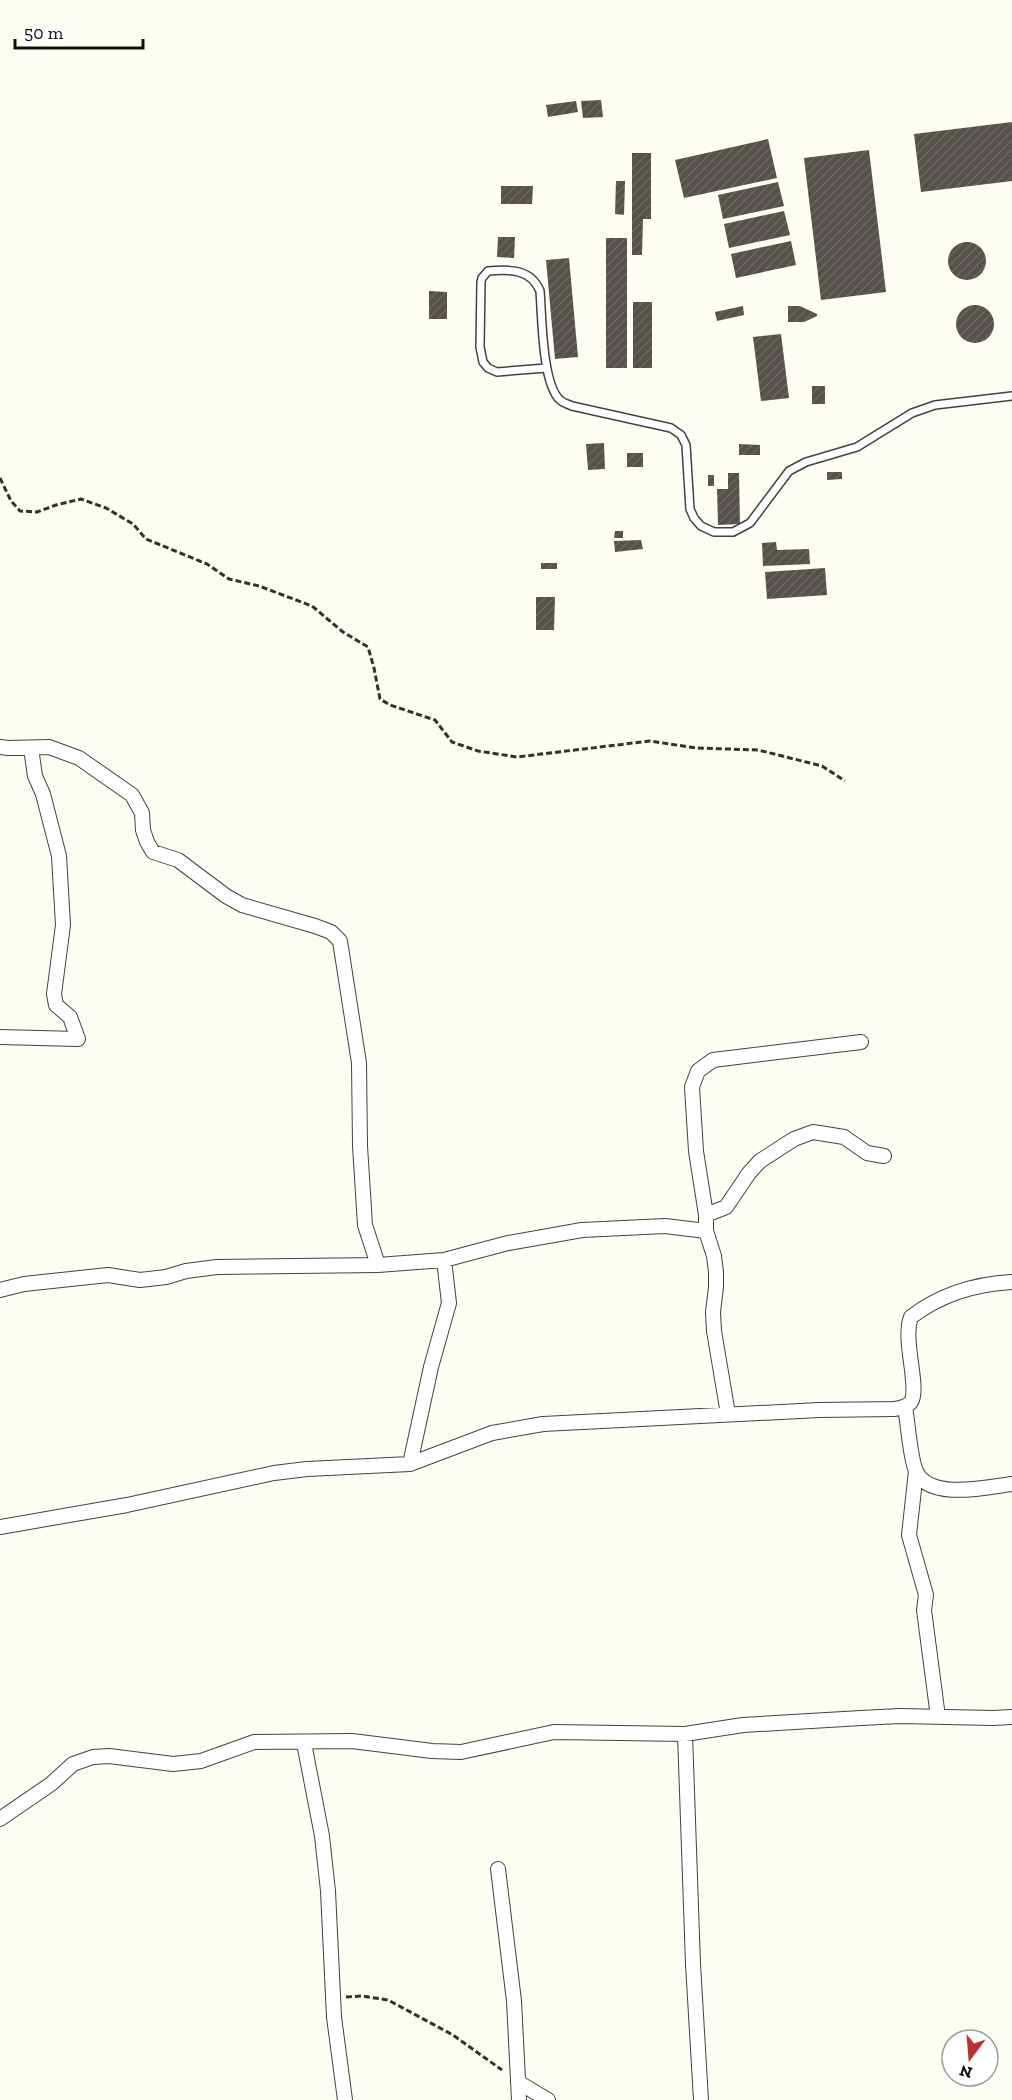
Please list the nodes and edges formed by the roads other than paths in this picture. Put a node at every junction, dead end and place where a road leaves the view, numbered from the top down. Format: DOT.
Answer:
graph roads {
  1 [pos="546,368"];
  2 [pos="1012,396"];
  3 [pos="0,747"];
  4 [pos="31,748"];
  5 [pos="0,1037"];
  6 [pos="861,1042"];
  7 [pos="884,1156"];
  8 [pos="706,1215"];
  9 [pos="706,1231"];
  10 [pos="444,1260"];
  11 [pos="378,1265"];
  12 [pos="1012,1282"];
  13 [pos="0,1290"];
  14 [pos="905,1407"];
  15 [pos="728,1414"];
  16 [pos="410,1464"];
  17 [pos="916,1471"];
  18 [pos="1012,1484"];
  19 [pos="0,1527"];
  20 [pos="938,1717"];
  21 [pos="1012,1717"];
  22 [pos="685,1734"];
  23 [pos="304,1743"];
  24 [pos="0,1819"];
  25 [pos="498,1869"];
  26 [pos="518,2082"];
  27 [pos="345,2100"];
  28 [pos="519,2100"];
  29 [pos="548,2100"];
  30 [pos="701,2100"];
  1 -- 1 [label="lane"];
  1 -- 2 [label="lane"];
  3 -- 4 [label="street"];
  4 -- 5 [label="street"];
  4 -- 11 [label="street"];
  6 -- 8 [label="street"];
  7 -- 8 [label="street"];
  8 -- 9 [label="street"];
  9 -- 10 [label="street"];
  9 -- 15 [label="street"];
  10 -- 11 [label="street"];
  10 -- 16 [label="street"];
  11 -- 13 [label="street"];
  12 -- 14 [label="street"];
  14 -- 15 [label="street"];
  14 -- 17 [label="street"];
  15 -- 16 [label="street"];
  16 -- 19 [label="street"];
  17 -- 18 [label="street"];
  17 -- 20 [label="street"];
  20 -- 21 [label="street"];
  20 -- 22 [label="street"];
  22 -- 23 [label="street"];
  22 -- 30 [label="street"];
  23 -- 24 [label="street"];
  23 -- 27 [label="street"];
  25 -- 26 [label="street"];
  26 -- 28 [label="street"];
  26 -- 29 [label="street"];
}
